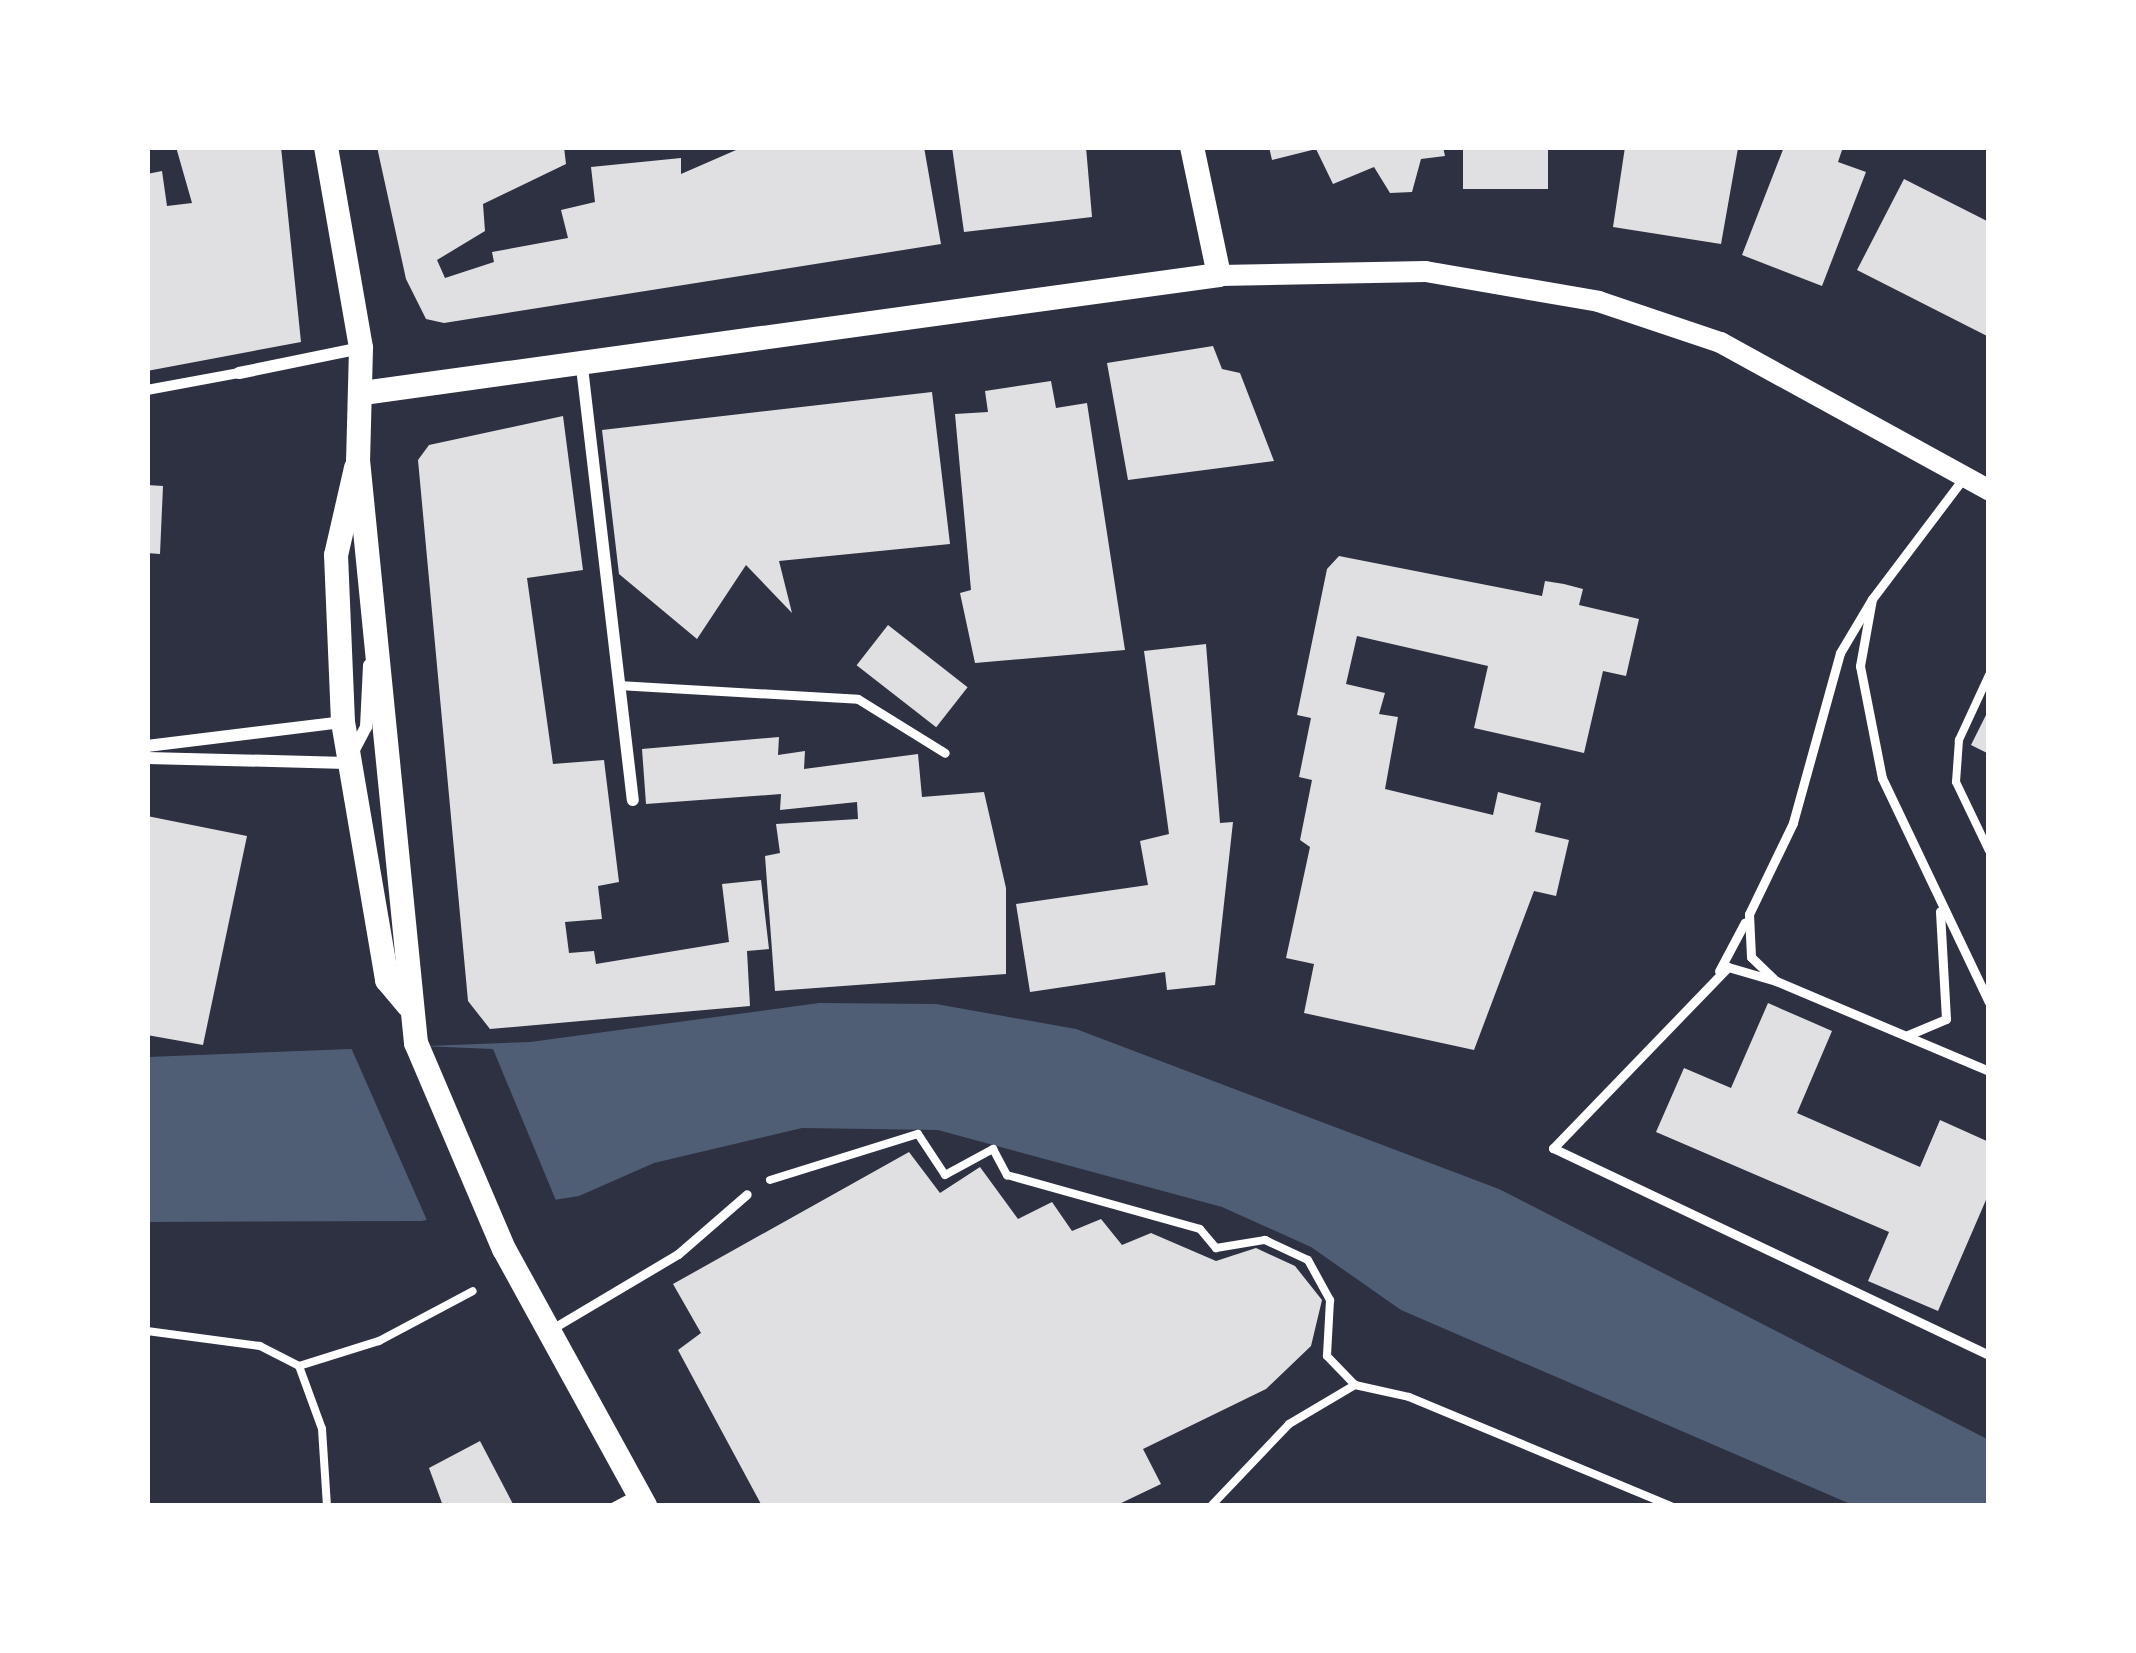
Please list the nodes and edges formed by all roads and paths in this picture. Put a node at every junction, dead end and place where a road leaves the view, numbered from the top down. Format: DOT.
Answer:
graph roads {
  1 [pos="326,147"];
  2 [pos="1192,147"];
  3 [pos="1219,275"];
  4 [pos="361,348"];
  5 [pos="581,358"];
  6 [pos="239,373"];
  7 [pos="147,390"];
  8 [pos="363,393"];
  9 [pos="358,460"];
  10 [pos="1965,475"];
  11 [pos="1989,490"];
  12 [pos="1872,599"];
  13 [pos="375,617"];
  14 [pos="1989,675"];
  15 [pos="618,685"];
  16 [pos="353,728"];
  17 [pos="147,746"];
  18 [pos="945,753"];
  19 [pos="389,754"];
  20 [pos="147,758"];
  21 [pos="347,763"];
  22 [pos="633,800"];
  23 [pos="1989,851"];
  24 [pos="1938,900"];
  25 [pos="1749,914"];
  26 [pos="1717,976"];
  27 [pos="1776,981"];
  28 [pos="1989,1002"];
  29 [pos="408,1005"];
  30 [pos="1904,1036"];
  31 [pos="1989,1071"];
  32 [pos="747,1194"];
  33 [pos="473,1292"];
  34 [pos="147,1331"];
  35 [pos="547,1332"];
  36 [pos="1989,1355"];
  37 [pos="299,1366"];
  38 [pos="1354,1385"];
  39 [pos="642,1500"];
  40 [pos="327,1506"];
  41 [pos="614,1506"];
  42 [pos="1210,1506"];
  43 [pos="1671,1506"];
  1 -- 4 [label="main road"];
  2 -- 3 [label="main road"];
  3 -- 5 [label="main road"];
  3 -- 10 [label="street"];
  4 -- 6 [label="street"];
  4 -- 8 [label="main road"];
  5 -- 8 [label="main road"];
  5 -- 15 [label="street"];
  6 -- 7 [label="street"];
  8 -- 9 [label="main road"];
  9 -- 13 [label="main road"];
  9 -- 16 [label="main road"];
  10 -- 11 [label="street"];
  10 -- 12 [label="lane"];
  12 -- 24 [label="lane"];
  12 -- 25 [label="lane"];
  13 -- 16 [label="street"];
  13 -- 19 [label="main road"];
  14 -- 23 [label="path"];
  15 -- 18 [label="lane"];
  15 -- 22 [label="street"];
  16 -- 17 [label="street"];
  16 -- 19 [label="street"];
  16 -- 21 [label="main road"];
  19 -- 29 [label="main road"];
  20 -- 21 [label="street"];
  21 -- 29 [label="main road"];
  24 -- 28 [label="lane"];
  24 -- 30 [label="lane"];
  25 -- 26 [label="lane"];
  25 -- 27 [label="lane"];
  26 -- 27 [label="lane"];
  26 -- 36 [label="lane"];
  27 -- 30 [label="lane"];
  29 -- 35 [label="main road"];
  30 -- 31 [label="lane"];
  32 -- 35 [label="lane"];
  32 -- 38 [label="path"];
  33 -- 37 [label="path"];
  34 -- 37 [label="path"];
  35 -- 39 [label="main road"];
  37 -- 40 [label="path"];
  38 -- 42 [label="path"];
  38 -- 43 [label="path"];
  39 -- 41 [label="lane"];
}
